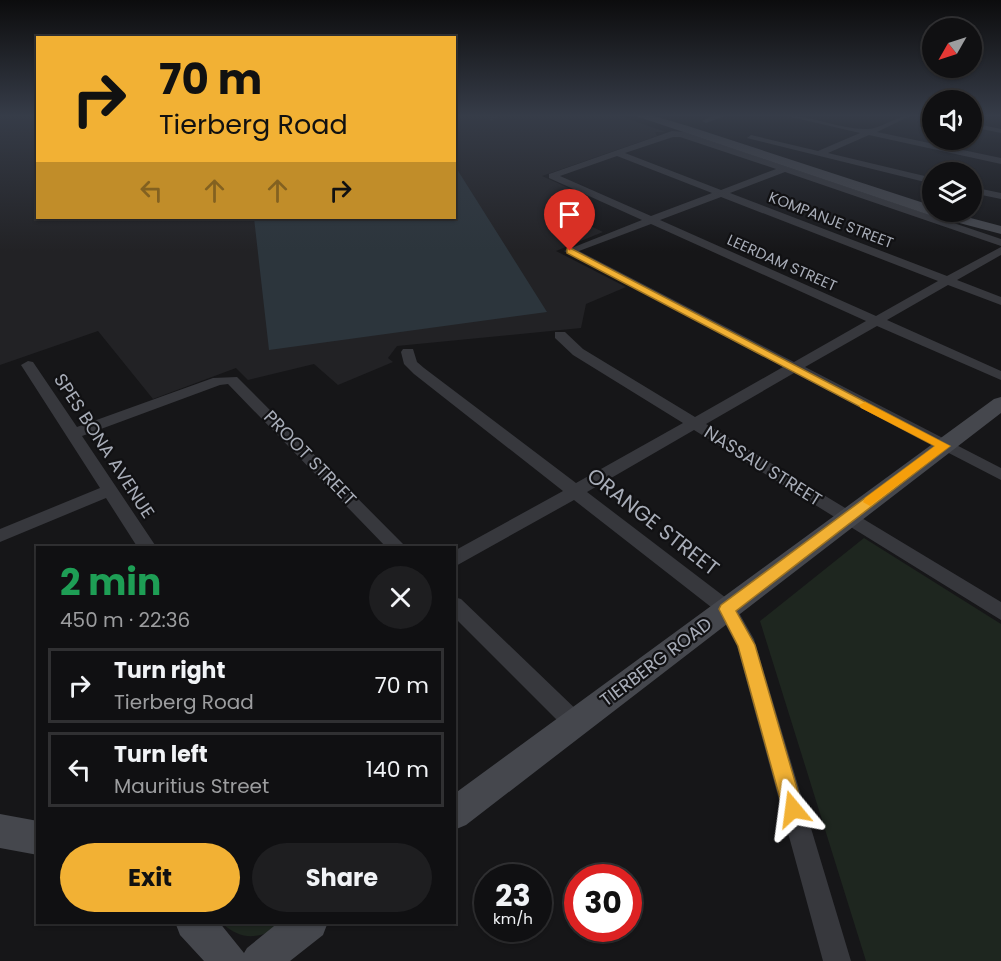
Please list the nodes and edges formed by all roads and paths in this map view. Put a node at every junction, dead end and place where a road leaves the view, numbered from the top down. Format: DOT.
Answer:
graph roads {
  1 [pos="594,161"];
  2 [pos="636,161"];
  3 [pos="760,161"];
  4 [pos="779,161"];
  5 [pos="803,161"];
  6 [pos="849,161"];
  7 [pos="785,169"];
  8 [pos="922,177"];
  9 [pos="982,192"];
  10 [pos="720,193"];
  11 [pos="1001,196"];
  12 [pos="922,199"];
  13 [pos="922,207"];
  14 [pos="982,217"];
  15 [pos="648,220"];
  16 [pos="972,222"];
  17 [pos="1001,222"];
  18 [pos="1001,230"];
  19 [pos="1001,243"];
  20 [pos="1001,250"];
  21 [pos="947,281"];
  22 [pos="1001,302"];
  23 [pos="876,321"];
  24 [pos="560,335"];
  25 [pos="408,352"];
  26 [pos="28,365"];
  27 [pos="793,368"];
  28 [pos="1001,376"];
  29 [pos="1001,403"];
  30 [pos="695,424"];
  31 [pos="74,434"];
  32 [pos="944,446"];
  33 [pos="1001,475"];
  34 [pos="110,490"];
  35 [pos="574,492"];
  36 [pos="847,519"];
  37 [pos="0,536"];
  38 [pos="147,546"];
  39 [pos="396,546"];
  40 [pos="456,559"];
  41 [pos="456,606"];
  42 [pos="727,609"];
  43 [pos="1001,612"];
  44 [pos="574,723"];
  45 [pos="456,812"];
  46 [pos="0,831"];
  47 [pos="36,838"];
  48 [pos="195,924"];
  49 [pos="307,924"];
  50 [pos="229,961"];
  51 [pos="260,961"];
  52 [pos="837,961"];
  1 -- 15 [label="street, LEERDAM STREET"];
  2 -- 10 [label="street, KOMPANJE STREET"];
  3 -- 7 [label="street"];
  4 -- 13 [label="main road"];
  5 -- 12 [label="main road"];
  6 -- 8 [label="street"];
  7 -- 10 [label="street"];
  7 -- 19 [label="street"];
  9 -- 11 [label="street"];
  10 -- 15 [label="street"];
  10 -- 21 [label="street, KOMPANJE STREET"];
  14 -- 17 [label="main road"];
  15 -- 23 [label="street, LEERDAM STREET"];
  15 -- 27 [label="street"];
  16 -- 18 [label="main road"];
  20 -- 21 [label="street"];
  21 -- 22 [label="street, KOMPANJE STREET"];
  21 -- 23 [label="street"];
  23 -- 27 [label="street"];
  23 -- 28 [label="street, LEERDAM STREET"];
  24 -- 30 [label="street, NASSAU STREET"];
  25 -- 35 [label="street, ORANGE STREET"];
  26 -- 31 [label="street, SPES BONA AVENUE"];
  27 -- 30 [label="street"];
  27 -- 32 [label="street"];
  29 -- 32 [label="main road, TIERBERG ROAD"];
  30 -- 35 [label="street"];
  30 -- 36 [label="street, NASSAU STREET"];
  31 -- 34 [label="street, SPES BONA AVENUE"];
  31 -- 39 [label="street, PROOT STREET"];
  32 -- 33 [label="street"];
  32 -- 36 [label="main road, TIERBERG ROAD"];
  34 -- 37 [label="street"];
  34 -- 38 [label="street, SPES BONA AVENUE"];
  35 -- 40 [label="street"];
  35 -- 42 [label="street, ORANGE STREET"];
  36 -- 42 [label="main road, TIERBERG ROAD"];
  36 -- 43 [label="street, NASSAU STREET"];
  41 -- 44 [label="street"];
  42 -- 44 [label="main road, TIERBERG ROAD"];
  42 -- 52 [label="street, ORANGE STREET"];
  44 -- 45 [label="main road, TIERBERG ROAD"];
  46 -- 47 [label="main road"];
  48 -- 50 [label="main road"];
  49 -- 51 [label="main road"];
}
